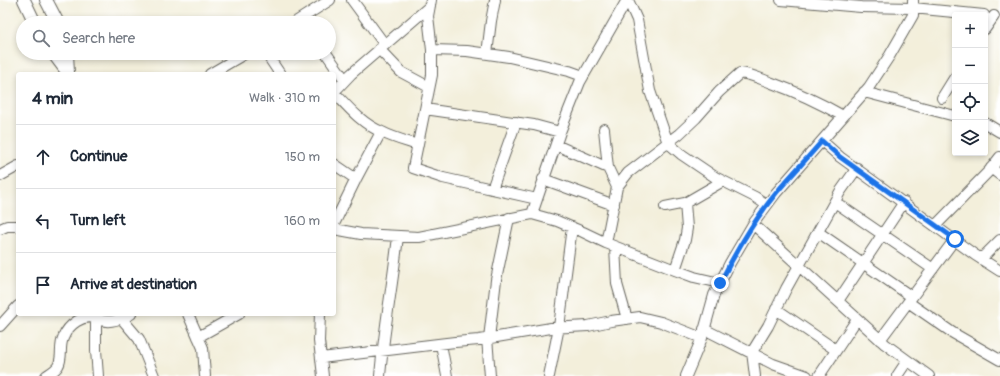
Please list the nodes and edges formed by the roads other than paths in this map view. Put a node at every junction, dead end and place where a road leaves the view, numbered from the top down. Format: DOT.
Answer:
graph roads {
  1 [pos="24,0"];
  2 [pos="46,0"];
  3 [pos="330,0"];
  4 [pos="352,0"];
  5 [pos="495,0"];
  6 [pos="628,0"];
  7 [pos="781,0"];
  8 [pos="431,3"];
  9 [pos="913,4"];
  10 [pos="32,16"];
  11 [pos="54,16"];
  12 [pos="308,16"];
  13 [pos="991,16"];
  14 [pos="382,47"];
  15 [pos="432,50"];
  16 [pos="487,54"];
  17 [pos="58,60"];
  18 [pos="68,60"];
  19 [pos="234,60"];
  20 [pos="271,60"];
  21 [pos="331,60"];
  22 [pos="67,72"];
  23 [pos="69,72"];
  24 [pos="214,72"];
  25 [pos="279,72"];
  26 [pos="583,76"];
  27 [pos="345,80"];
  28 [pos="952,82"];
  29 [pos="429,87"];
  30 [pos="336,90"];
  31 [pos="864,92"];
  32 [pos="336,94"];
  33 [pos="942,98"];
  34 [pos="425,109"];
  35 [pos="952,115"];
  36 [pos="843,116"];
  37 [pos="516,122"];
  38 [pos="988,125"];
  39 [pos="604,129"];
  40 [pos="382,132"];
  41 [pos="560,132"];
  42 [pos="1000,132"];
  43 [pos="822,141"];
  44 [pos="668,143"];
  45 [pos="418,145"];
  46 [pos="556,145"];
  47 [pos="1000,157"];
  48 [pos="336,165"];
  49 [pos="16,167"];
  50 [pos="608,168"];
  51 [pos="857,168"];
  52 [pos="991,168"];
  53 [pos="1000,175"];
  54 [pos="0,176"];
  55 [pos="356,179"];
  56 [pos="543,179"];
  57 [pos="723,181"];
  58 [pos="617,187"];
  59 [pos="492,189"];
  60 [pos="537,199"];
  61 [pos="834,202"];
  62 [pos="904,202"];
  63 [pos="685,203"];
  64 [pos="614,205"];
  65 [pos="767,205"];
  66 [pos="665,207"];
  67 [pos="532,214"];
  68 [pos="509,218"];
  69 [pos="336,220"];
  70 [pos="753,224"];
  71 [pos="936,225"];
  72 [pos="1,226"];
  73 [pos="16,226"];
  74 [pos="572,227"];
  75 [pos="336,229"];
  76 [pos="818,232"];
  77 [pos="882,234"];
  78 [pos="398,236"];
  79 [pos="955,239"];
  80 [pos="1000,240"];
  81 [pos="610,245"];
  82 [pos="981,259"];
  83 [pos="863,263"];
  84 [pos="799,265"];
  85 [pos="933,269"];
  86 [pos="675,270"];
  87 [pos="1000,271"];
  88 [pos="720,283"];
  89 [pos="910,299"];
  90 [pos="838,301"];
  91 [pos="16,308"];
  92 [pos="776,309"];
  93 [pos="127,316"];
  94 [pos="189,316"];
  95 [pos="235,316"];
  96 [pos="320,316"];
  97 [pos="95,317"];
  98 [pos="857,318"];
  99 [pos="627,319"];
  100 [pos="0,326"];
  101 [pos="559,327"];
  102 [pos="703,333"];
  103 [pos="198,337"];
  104 [pos="488,338"];
  105 [pos="880,340"];
  106 [pos="441,344"];
  107 [pos="836,350"];
  108 [pos="382,351"];
  109 [pos="752,352"];
  110 [pos="321,358"];
  111 [pos="1000,360"];
  112 [pos="907,361"];
  113 [pos="46,376"];
  114 [pos="98,376"];
  115 [pos="154,376"];
  116 [pos="205,376"];
  117 [pos="323,376"];
  118 [pos="380,376"];
  119 [pos="447,376"];
  120 [pos="490,376"];
  121 [pos="548,376"];
  122 [pos="686,376"];
  123 [pos="755,376"];
  124 [pos="807,376"];
  125 [pos="819,376"];
  126 [pos="897,376"];
  127 [pos="929,376"];
  1 -- 10 [label="main road"];
  2 -- 11 [label="main road"];
  3 -- 12 [label="street"];
  4 -- 14 [label="street"];
  5 -- 16 [label="street"];
  6 -- 26 [label="street"];
  6 -- 44 [label="street"];
  7 -- 9 [label="street"];
  8 -- 14 [label="street"];
  8 -- 15 [label="street"];
  9 -- 13 [label="street"];
  9 -- 31 [label="street"];
  14 -- 27 [label="street"];
  14 -- 29 [label="street"];
  15 -- 16 [label="street"];
  15 -- 29 [label="street"];
  16 -- 26 [label="street"];
  17 -- 22 [label="main road"];
  18 -- 23 [label="main road"];
  19 -- 24 [label="street"];
  20 -- 25 [label="street"];
  21 -- 27 [label="street"];
  26 -- 41 [label="street"];
  27 -- 30 [label="street"];
  28 -- 33 [label="street"];
  29 -- 34 [label="street"];
  31 -- 35 [label="street"];
  31 -- 36 [label="street"];
  32 -- 40 [label="street"];
  34 -- 37 [label="street"];
  34 -- 45 [label="street"];
  36 -- 43 [label="street"];
  36 -- 44 [label="street"];
  37 -- 41 [label="street"];
  37 -- 59 [label="street"];
  38 -- 42 [label="street"];
  39 -- 50 [label="street"];
  40 -- 45 [label="street"];
  40 -- 55 [label="street"];
  41 -- 46 [label="street"];
  43 -- 51 [label="street"];
  43 -- 65 [label="street"];
  44 -- 57 [label="street"];
  44 -- 58 [label="street"];
  45 -- 59 [label="street"];
  46 -- 50 [label="street"];
  46 -- 56 [label="street"];
  47 -- 52 [label="street"];
  48 -- 55 [label="street"];
  49 -- 54 [label="street"];
  50 -- 58 [label="street"];
  51 -- 61 [label="street"];
  51 -- 62 [label="street"];
  52 -- 53 [label="street"];
  52 -- 71 [label="street"];
  55 -- 69 [label="street"];
  56 -- 60 [label="street"];
  56 -- 64 [label="street"];
  57 -- 63 [label="street"];
  57 -- 65 [label="street"];
  58 -- 64 [label="street"];
  59 -- 60 [label="street"];
  60 -- 67 [label="street"];
  61 -- 76 [label="street"];
  61 -- 77 [label="street"];
  62 -- 71 [label="street"];
  62 -- 77 [label="street"];
  63 -- 66 [label="street"];
  63 -- 86 [label="street"];
  64 -- 81 [label="street"];
  65 -- 70 [label="street"];
  67 -- 68 [label="street"];
  67 -- 74 [label="street"];
  68 -- 78 [label="street"];
  68 -- 104 [label="street"];
  70 -- 84 [label="street"];
  70 -- 88 [label="street"];
  71 -- 79 [label="street"];
  72 -- 73 [label="street"];
  74 -- 81 [label="street"];
  74 -- 101 [label="street"];
  75 -- 78 [label="street"];
  76 -- 83 [label="street"];
  76 -- 84 [label="street"];
  77 -- 83 [label="street"];
  77 -- 85 [label="street"];
  78 -- 108 [label="street"];
  79 -- 82 [label="street"];
  79 -- 85 [label="street"];
  80 -- 82 [label="street"];
  81 -- 86 [label="street"];
  81 -- 99 [label="street"];
  82 -- 87 [label="street"];
  83 -- 89 [label="street"];
  83 -- 90 [label="street"];
  84 -- 90 [label="street"];
  84 -- 92 [label="street"];
  85 -- 89 [label="street"];
  86 -- 88 [label="street"];
  88 -- 102 [label="street"];
  89 -- 105 [label="street"];
  89 -- 111 [label="street"];
  90 -- 98 [label="street"];
  91 -- 100 [label="street"];
  92 -- 107 [label="street"];
  92 -- 109 [label="street"];
  93 -- 97 [label="street"];
  93 -- 115 [label="street"];
  94 -- 103 [label="street"];
  95 -- 103 [label="street"];
  96 -- 110 [label="street"];
  97 -- 113 [label="street"];
  97 -- 114 [label="street"];
  98 -- 105 [label="street"];
  98 -- 107 [label="street"];
  99 -- 101 [label="street"];
  99 -- 102 [label="street"];
  101 -- 104 [label="street"];
  101 -- 121 [label="street"];
  102 -- 109 [label="street"];
  102 -- 122 [label="street"];
  103 -- 116 [label="street"];
  104 -- 106 [label="street"];
  104 -- 120 [label="street"];
  105 -- 112 [label="street"];
  106 -- 108 [label="street"];
  106 -- 119 [label="street"];
  107 -- 125 [label="street"];
  108 -- 110 [label="street"];
  108 -- 118 [label="street"];
  109 -- 123 [label="street"];
  109 -- 124 [label="street"];
  110 -- 117 [label="street"];
  112 -- 126 [label="street"];
  112 -- 127 [label="street"];
}
